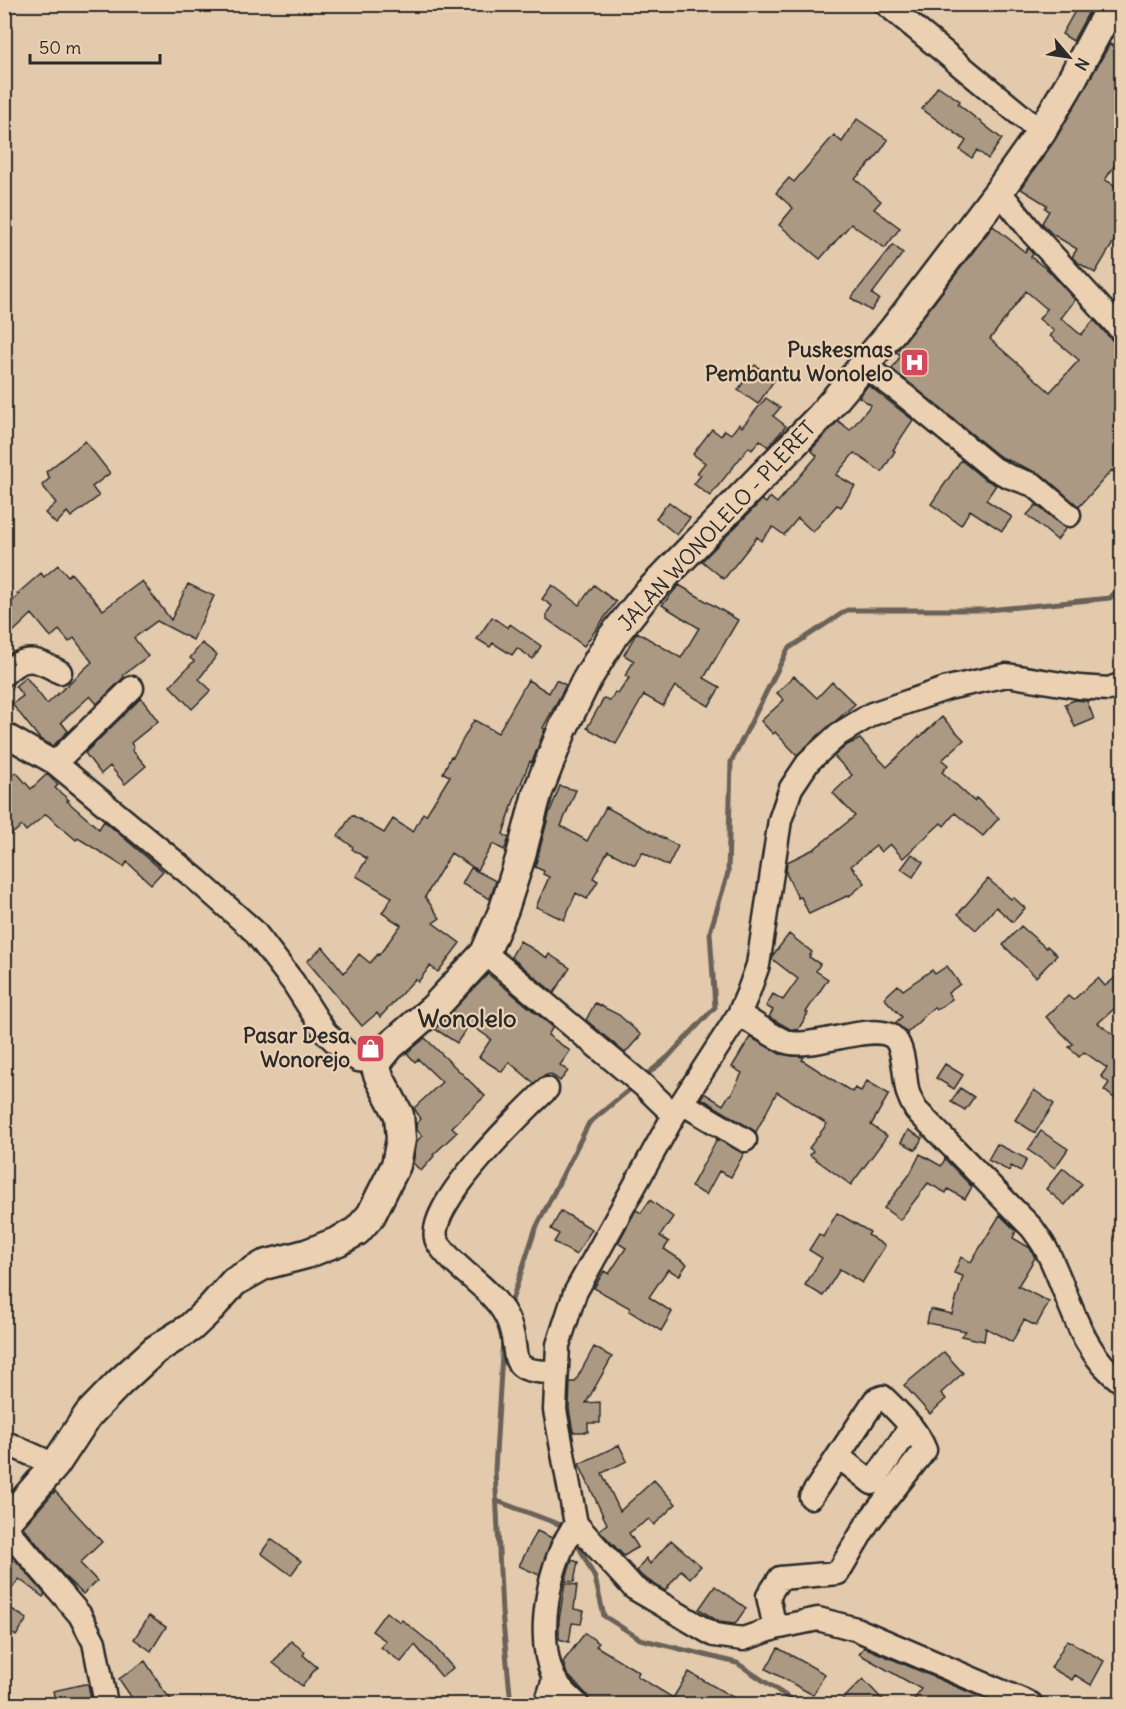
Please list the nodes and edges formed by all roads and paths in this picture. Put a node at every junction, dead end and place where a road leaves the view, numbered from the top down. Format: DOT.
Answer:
graph roads {
  1 [pos="886,4"];
  2 [pos="1114,14"];
  3 [pos="1041,132"];
  4 [pos="999,191"];
  5 [pos="1122,331"];
  6 [pos="864,365"];
  7 [pos="1069,515"];
  8 [pos="60,672"];
  9 [pos="4,674"];
  10 [pos="1122,684"];
  11 [pos="132,688"];
  12 [pos="4,734"];
  13 [pos="55,763"];
  14 [pos="485,953"];
  15 [pos="739,1014"];
  16 [pos="377,1062"];
  17 [pos="547,1089"];
  18 [pos="678,1109"];
  19 [pos="745,1140"];
  20 [pos="557,1372"];
  21 [pos="1122,1382"];
  22 [pos="911,1426"];
  23 [pos="4,1442"];
  24 [pos="838,1456"];
  25 [pos="55,1465"];
  26 [pos="810,1497"];
  27 [pos="576,1524"];
  28 [pos="4,1525"];
  29 [pos="775,1628"];
  30 [pos="554,1679"];
  31 [pos="105,1704"];
  32 [pos="546,1704"];
  33 [pos="577,1704"];
  34 [pos="1028,1704"];
  1 -- 3 [label="street"];
  2 -- 3 [label="main road, JALAN WONOLELO - PLERET"];
  3 -- 4 [label="main road, JALAN WONOLELO - PLERET"];
  4 -- 5 [label="street"];
  4 -- 6 [label="main road, JALAN WONOLELO - PLERET"];
  6 -- 7 [label="street"];
  6 -- 14 [label="main road, JALAN WONOLELO - PLERET"];
  8 -- 9 [label="street"];
  10 -- 15 [label="street"];
  11 -- 13 [label="street"];
  12 -- 13 [label="street"];
  13 -- 16 [label="street"];
  14 -- 16 [label="main road, JALAN WONOLELO - PLERET"];
  14 -- 18 [label="street"];
  15 -- 18 [label="street"];
  15 -- 21 [label="street"];
  16 -- 25 [label="main road"];
  17 -- 20 [label="street"];
  18 -- 19 [label="street"];
  18 -- 20 [label="street"];
  20 -- 27 [label="street"];
  22 -- 24 [label="street"];
  22 -- 24 [label="street"];
  22 -- 29 [label="street"];
  23 -- 25 [label="street"];
  24 -- 26 [label="street"];
  25 -- 28 [label="main road"];
  27 -- 29 [label="street"];
  27 -- 30 [label="street"];
  28 -- 31 [label="street"];
  29 -- 34 [label="street"];
  30 -- 32 [label="street"];
  30 -- 33 [label="street"];
}
